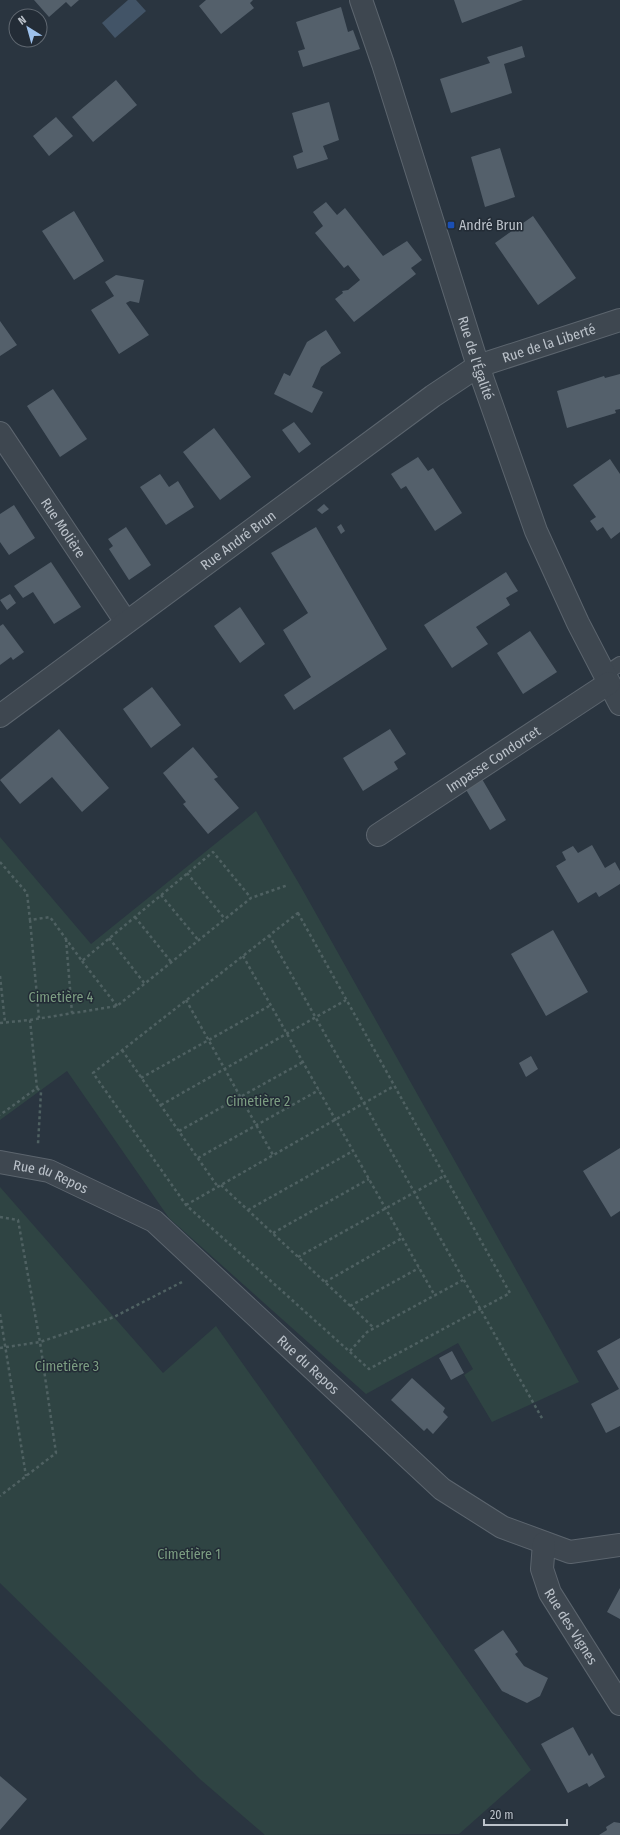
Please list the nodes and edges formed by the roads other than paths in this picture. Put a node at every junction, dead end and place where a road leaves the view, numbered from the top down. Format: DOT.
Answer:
graph roads {
  1 [pos="361,0"];
  2 [pos="620,320"];
  3 [pos="478,366"];
  4 [pos="0,433"];
  5 [pos="126,622"];
  6 [pos="611,674"];
  7 [pos="620,704"];
  8 [pos="0,716"];
  9 [pos="378,835"];
  10 [pos="0,1162"];
  11 [pos="544,1543"];
  12 [pos="620,1545"];
  13 [pos="620,1704"];
  1 -- 3 [label="street, Rue de l'Égalité"];
  2 -- 3 [label="street, Rue de la Liberté"];
  3 -- 5 [label="street, Rue André Brun"];
  3 -- 6 [label="street, Rue de l'Égalité"];
  4 -- 5 [label="street, Rue Molière"];
  5 -- 8 [label="street, Rue André Brun"];
  6 -- 7 [label="street, Rue de l'Égalité"];
  6 -- 9 [label="street, Impasse Condorcet"];
  10 -- 11 [label="street, Rue du Repos"];
  11 -- 12 [label="street, Rue du Repos"];
  11 -- 13 [label="street, Rue des Vignes"];
}
